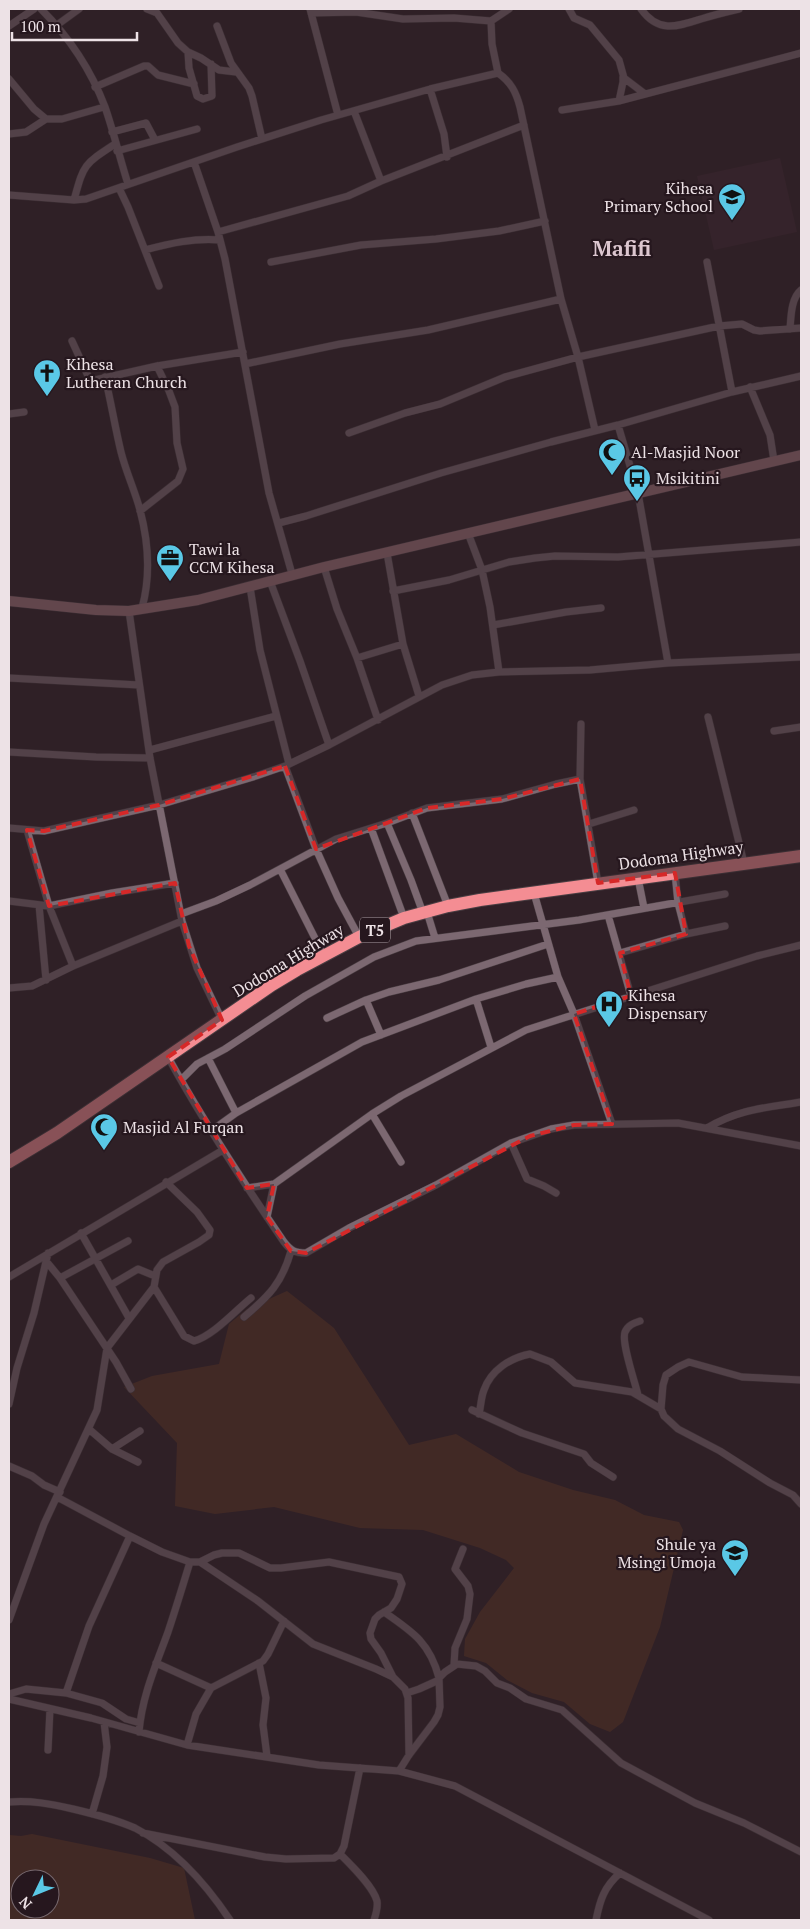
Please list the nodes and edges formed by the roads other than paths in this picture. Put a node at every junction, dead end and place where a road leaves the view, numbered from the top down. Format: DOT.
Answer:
graph roads {
  1 [pos="34,9"];
  2 [pos="41,9"];
  3 [pos="79,9"];
  4 [pos="147,9"];
  5 [pos="509,9"];
  6 [pos="569,9"];
  7 [pos="641,9"];
  8 [pos="739,9"];
  9 [pos="311,11"];
  10 [pos="491,21"];
  11 [pos="57,25"];
  12 [pos="9,26"];
  13 [pos="217,26"];
  14 [pos="188,52"];
  15 [pos="801,53"];
  16 [pos="211,64"];
  17 [pos="236,72"];
  18 [pos="498,73"];
  19 [pos="623,77"];
  20 [pos="9,79"];
  21 [pos="194,84"];
  22 [pos="95,87"];
  23 [pos="430,89"];
  24 [pos="645,94"];
  25 [pos="618,101"];
  26 [pos="104,106"];
  27 [pos="562,110"];
  28 [pos="354,111"];
  29 [pos="338,115"];
  30 [pos="46,120"];
  31 [pos="524,126"];
  32 [pos="197,129"];
  33 [pos="112,132"];
  34 [pos="9,134"];
  35 [pos="262,139"];
  36 [pos="156,140"];
  37 [pos="116,148"];
  38 [pos="447,157"];
  39 [pos="194,162"];
  40 [pos="381,181"];
  41 [pos="128,184"];
  42 [pos="119,188"];
  43 [pos="9,195"];
  44 [pos="74,200"];
  45 [pos="545,221"];
  46 [pos="218,232"];
  47 [pos="220,240"];
  48 [pos="145,250"];
  49 [pos="271,262"];
  50 [pos="707,262"];
  51 [pos="159,286"];
  52 [pos="801,290"];
  53 [pos="561,299"];
  54 [pos="719,326"];
  55 [pos="801,328"];
  56 [pos="790,329"];
  57 [pos="72,341"];
  58 [pos="242,352"];
  59 [pos="578,357"];
  60 [pos="245,364"];
  61 [pos="157,366"];
  62 [pos="801,376"];
  63 [pos="106,377"];
  64 [pos="750,387"];
  65 [pos="732,392"];
  66 [pos="24,412"];
  67 [pos="9,414"];
  68 [pos="618,425"];
  69 [pos="595,430"];
  70 [pos="349,433"];
  71 [pos="801,455"];
  72 [pos="774,461"];
  73 [pos="638,493"];
  74 [pos="140,511"];
  75 [pos="279,523"];
  76 [pos="468,533"];
  77 [pos="801,542"];
  78 [pos="387,552"];
  79 [pos="648,555"];
  80 [pos="324,566"];
  81 [pos="482,570"];
  82 [pos="292,574"];
  83 [pos="270,581"];
  84 [pos="250,587"];
  85 [pos="392,591"];
  86 [pos="9,601"];
  87 [pos="142,608"];
  88 [pos="601,608"];
  89 [pos="129,611"];
  90 [pos="493,625"];
  91 [pos="403,644"];
  92 [pos="801,657"];
  93 [pos="357,658"];
  94 [pos="668,663"];
  95 [pos="499,672"];
  96 [pos="9,678"];
  97 [pos="139,685"];
  98 [pos="419,696"];
  99 [pos="276,716"];
  100 [pos="708,717"];
  101 [pos="378,720"];
  102 [pos="581,724"];
  103 [pos="801,727"];
  104 [pos="774,731"];
  105 [pos="329,746"];
  106 [pos="9,752"];
  107 [pos="150,754"];
  108 [pos="287,765"];
  109 [pos="580,779"];
  110 [pos="159,805"];
  111 [pos="634,810"];
  112 [pos="412,813"];
  113 [pos="387,823"];
  114 [pos="589,824"];
  115 [pos="9,828"];
  116 [pos="371,828"];
  117 [pos="27,830"];
  118 [pos="316,849"];
  119 [pos="801,856"];
  120 [pos="744,862"];
  121 [pos="280,869"];
  122 [pos="674,873"];
  123 [pos="638,878"];
  124 [pos="174,883"];
  125 [pos="598,883"];
  126 [pos="534,893"];
  127 [pos="725,894"];
  128 [pos="9,901"];
  129 [pos="678,903"];
  130 [pos="40,905"];
  131 [pos="49,906"];
  132 [pos="448,906"];
  133 [pos="644,908"];
  134 [pos="425,913"];
  135 [pos="608,915"];
  136 [pos="182,918"];
  137 [pos="404,918"];
  138 [pos="543,924"];
  139 [pos="725,926"];
  140 [pos="686,934"];
  141 [pos="359,937"];
  142 [pos="435,938"];
  143 [pos="548,944"];
  144 [pos="801,944"];
  145 [pos="620,953"];
  146 [pos="324,956"];
  147 [pos="73,966"];
  148 [pos="558,976"];
  149 [pos="46,980"];
  150 [pos="9,988"];
  151 [pos="631,996"];
  152 [pos="476,999"];
  153 [pos="366,1000"];
  154 [pos="574,1014"];
  155 [pos="327,1018"];
  156 [pos="222,1020"];
  157 [pos="382,1034"];
  158 [pos="492,1047"];
  159 [pos="168,1057"];
  160 [pos="208,1058"];
  161 [pos="181,1080"];
  162 [pos="801,1102"];
  163 [pos="236,1113"];
  164 [pos="372,1114"];
  165 [pos="612,1124"];
  166 [pos="707,1128"];
  167 [pos="211,1131"];
  168 [pos="511,1143"];
  169 [pos="801,1146"];
  170 [pos="223,1150"];
  171 [pos="9,1162"];
  172 [pos="401,1162"];
  173 [pos="166,1182"];
  174 [pos="274,1184"];
  175 [pos="247,1188"];
  176 [pos="556,1193"];
  177 [pos="267,1217"];
  178 [pos="81,1233"];
  179 [pos="128,1241"];
  180 [pos="291,1251"];
  181 [pos="48,1253"];
  182 [pos="95,1258"];
  183 [pos="46,1261"];
  184 [pos="155,1276"];
  185 [pos="9,1277"];
  186 [pos="60,1278"];
  187 [pos="111,1285"];
  188 [pos="154,1287"];
  189 [pos="251,1298"];
  190 [pos="244,1317"];
  191 [pos="129,1318"];
  192 [pos="640,1321"];
  193 [pos="107,1348"];
  194 [pos="801,1380"];
  195 [pos="131,1389"];
  196 [pos="638,1395"];
  197 [pos="9,1404"];
  198 [pos="661,1408"];
  199 [pos="472,1410"];
  200 [pos="479,1414"];
  201 [pos="90,1430"];
  202 [pos="140,1431"];
  203 [pos="112,1449"];
  204 [pos="138,1462"];
  205 [pos="9,1466"];
  206 [pos="613,1477"];
  207 [pos="58,1494"];
  208 [pos="801,1504"];
  209 [pos="130,1536"];
  210 [pos="462,1549"];
  211 [pos="190,1562"];
  212 [pos="200,1562"];
  213 [pos="384,1612"];
  214 [pos="9,1620"];
  215 [pos="284,1621"];
  216 [pos="156,1663"];
  217 [pos="259,1664"];
  218 [pos="454,1665"];
  219 [pos="393,1678"];
  220 [pos="439,1679"];
  221 [pos="211,1688"];
  222 [pos="66,1693"];
  223 [pos="407,1693"];
  224 [pos="9,1694"];
  225 [pos="9,1699"];
  226 [pos="50,1709"];
  227 [pos="104,1722"];
  228 [pos="140,1723"];
  229 [pos="139,1732"];
  230 [pos="187,1745"];
  231 [pos="48,1750"];
  232 [pos="409,1755"];
  233 [pos="268,1756"];
  234 [pos="360,1768"];
  235 [pos="399,1771"];
  236 [pos="9,1802"];
  237 [pos="92,1814"];
  238 [pos="143,1833"];
  239 [pos="801,1852"];
  240 [pos="340,1854"];
  241 [pos="620,1873"];
  242 [pos="230,1920"];
  243 [pos="374,1920"];
  244 [pos="596,1920"];
  245 [pos="709,1920"];
  1 -- 12 [label="street"];
  2 -- 11 [label="street"];
  3 -- 11 [label="street"];
  4 -- 14 [label="street"];
  5 -- 10 [label="street"];
  6 -- 19 [label="street"];
  7 -- 8 [label="street"];
  9 -- 10 [label="street"];
  9 -- 29 [label="street"];
  10 -- 18 [label="street"];
  11 -- 22 [label="street"];
  13 -- 17 [label="street"];
  14 -- 16 [label="street"];
  14 -- 21 [label="street"];
  15 -- 24 [label="street"];
  16 -- 17 [label="street"];
  16 -- 21 [label="street"];
  17 -- 35 [label="street"];
  18 -- 23 [label="street"];
  18 -- 31 [label="street"];
  19 -- 24 [label="street"];
  19 -- 25 [label="street"];
  20 -- 30 [label="street"];
  21 -- 22 [label="street"];
  22 -- 26 [label="street"];
  23 -- 28 [label="street"];
  23 -- 38 [label="street"];
  24 -- 25 [label="street"];
  25 -- 27 [label="street"];
  26 -- 30 [label="street"];
  26 -- 33 [label="street"];
  28 -- 29 [label="street"];
  28 -- 40 [label="street"];
  29 -- 35 [label="street"];
  30 -- 34 [label="street"];
  31 -- 38 [label="street"];
  31 -- 45 [label="street"];
  32 -- 36 [label="street"];
  33 -- 36 [label="street"];
  33 -- 37 [label="street"];
  35 -- 39 [label="street"];
  36 -- 37 [label="street"];
  37 -- 41 [label="street"];
  37 -- 44 [label="street"];
  38 -- 40 [label="street"];
  39 -- 41 [label="street"];
  39 -- 46 [label="street"];
  40 -- 46 [label="street"];
  41 -- 42 [label="street"];
  42 -- 44 [label="street"];
  42 -- 48 [label="street"];
  43 -- 44 [label="street"];
  45 -- 49 [label="street"];
  45 -- 53 [label="street"];
  46 -- 47 [label="street"];
  47 -- 48 [label="street"];
  47 -- 58 [label="street"];
  48 -- 51 [label="street"];
  50 -- 54 [label="street"];
  52 -- 56 [label="street"];
  53 -- 59 [label="street"];
  53 -- 60 [label="street"];
  54 -- 56 [label="street"];
  54 -- 59 [label="street"];
  54 -- 65 [label="street"];
  55 -- 56 [label="street"];
  57 -- 63 [label="street"];
  58 -- 60 [label="street"];
  58 -- 61 [label="street"];
  59 -- 69 [label="street"];
  59 -- 70 [label="street"];
  60 -- 75 [label="street"];
  61 -- 63 [label="street"];
  61 -- 74 [label="street"];
  62 -- 64 [label="street"];
  63 -- 74 [label="street"];
  64 -- 65 [label="street"];
  64 -- 72 [label="street"];
  65 -- 68 [label="street"];
  66 -- 67 [label="street"];
  68 -- 69 [label="street"];
  68 -- 73 [label="street"];
  69 -- 75 [label="street"];
  71 -- 72 [label="street"];
  72 -- 73 [label="street"];
  73 -- 76 [label="street"];
  73 -- 79 [label="street"];
  74 -- 87 [label="street"];
  75 -- 82 [label="street"];
  76 -- 78 [label="street"];
  76 -- 81 [label="street"];
  77 -- 79 [label="street"];
  78 -- 80 [label="street"];
  78 -- 85 [label="street"];
  79 -- 81 [label="street"];
  79 -- 94 [label="street"];
  80 -- 82 [label="street"];
  80 -- 93 [label="street"];
  81 -- 85 [label="street"];
  81 -- 90 [label="street"];
  82 -- 83 [label="street"];
  83 -- 84 [label="street"];
  83 -- 105 [label="street"];
  84 -- 87 [label="street"];
  84 -- 99 [label="street"];
  85 -- 91 [label="street"];
  86 -- 89 [label="street"];
  87 -- 89 [label="street"];
  88 -- 90 [label="street"];
  89 -- 97 [label="street"];
  90 -- 95 [label="street"];
  91 -- 93 [label="street"];
  91 -- 98 [label="street"];
  92 -- 94 [label="street"];
  93 -- 101 [label="street"];
  94 -- 95 [label="street"];
  95 -- 98 [label="street"];
  96 -- 97 [label="street"];
  97 -- 107 [label="street"];
  98 -- 101 [label="street"];
  99 -- 107 [label="street"];
  99 -- 108 [label="street"];
  100 -- 120 [label="street"];
  101 -- 105 [label="street"];
  102 -- 109 [label="street"];
  103 -- 104 [label="street"];
  105 -- 108 [label="street"];
  106 -- 107 [label="street"];
  107 -- 110 [label="street"];
  108 -- 110 [label="street"];
  108 -- 118 [label="street"];
  109 -- 112 [label="street"];
  109 -- 114 [label="street"];
  110 -- 117 [label="street"];
  110 -- 124 [label="street"];
  111 -- 114 [label="street"];
  112 -- 113 [label="street"];
  112 -- 132 [label="street"];
  113 -- 116 [label="street"];
  113 -- 134 [label="street"];
  114 -- 125 [label="street"];
  115 -- 117 [label="street"];
  116 -- 118 [label="street"];
  116 -- 137 [label="street"];
  117 -- 131 [label="street"];
  118 -- 121 [label="street"];
  118 -- 141 [label="street"];
  119 -- 120 [label="highway, Dodoma Highway / T5"];
  120 -- 122 [label="highway, Dodoma Highway / T5"];
  121 -- 136 [label="street"];
  121 -- 146 [label="street"];
  122 -- 123 [label="highway, Dodoma Highway / T5"];
  122 -- 129 [label="street"];
  123 -- 125 [label="highway, Dodoma Highway / T5"];
  123 -- 133 [label="street"];
  124 -- 131 [label="street"];
  124 -- 136 [label="street"];
  125 -- 126 [label="highway, Dodoma Highway / T5"];
  126 -- 132 [label="highway, Dodoma Highway / T5"];
  126 -- 138 [label="street"];
  127 -- 129 [label="street"];
  128 -- 130 [label="street"];
  129 -- 133 [label="street"];
  129 -- 140 [label="street"];
  130 -- 131 [label="street"];
  130 -- 149 [label="street"];
  131 -- 147 [label="street"];
  132 -- 134 [label="highway, Dodoma Highway / T5"];
  133 -- 135 [label="street"];
  134 -- 137 [label="highway, Dodoma Highway / T5"];
  134 -- 142 [label="street"];
  135 -- 138 [label="street"];
  135 -- 145 [label="street"];
  136 -- 147 [label="street"];
  136 -- 156 [label="street"];
  137 -- 141 [label="highway, Dodoma Highway / T5"];
  138 -- 142 [label="street"];
  138 -- 143 [label="street"];
  139 -- 140 [label="street"];
  140 -- 145 [label="street"];
  141 -- 146 [label="highway, Dodoma Highway / T5"];
  142 -- 160 [label="street"];
  143 -- 148 [label="street"];
  143 -- 153 [label="street"];
  144 -- 151 [label="street"];
  145 -- 151 [label="street"];
  146 -- 156 [label="highway, Dodoma Highway / T5"];
  147 -- 149 [label="street"];
  148 -- 152 [label="street"];
  148 -- 154 [label="street"];
  149 -- 150 [label="street"];
  151 -- 154 [label="street"];
  152 -- 157 [label="street"];
  152 -- 158 [label="street"];
  153 -- 155 [label="street"];
  153 -- 157 [label="street"];
  154 -- 158 [label="street"];
  154 -- 165 [label="street"];
  156 -- 159 [label="highway, Dodoma Highway / T5"];
  157 -- 163 [label="street"];
  158 -- 164 [label="street"];
  159 -- 161 [label="street"];
  159 -- 171 [label="highway, Dodoma Highway / T5"];
  160 -- 161 [label="street"];
  160 -- 163 [label="street"];
  161 -- 167 [label="street"];
  162 -- 166 [label="street"];
  163 -- 167 [label="street"];
  164 -- 172 [label="street"];
  164 -- 174 [label="street"];
  165 -- 166 [label="street"];
  165 -- 168 [label="street"];
  166 -- 169 [label="street"];
  167 -- 170 [label="street"];
  168 -- 176 [label="street"];
  168 -- 180 [label="street"];
  170 -- 173 [label="street"];
  170 -- 175 [label="street"];
  173 -- 178 [label="street"];
  173 -- 184 [label="street"];
  174 -- 175 [label="street"];
  174 -- 177 [label="street"];
  175 -- 177 [label="street"];
  177 -- 180 [label="street"];
  178 -- 181 [label="street"];
  178 -- 182 [label="street"];
  179 -- 182 [label="street"];
  180 -- 190 [label="street"];
  181 -- 183 [label="street"];
  181 -- 185 [label="street"];
  182 -- 186 [label="street"];
  182 -- 187 [label="street"];
  183 -- 186 [label="street"];
  183 -- 197 [label="street"];
  184 -- 187 [label="street"];
  184 -- 188 [label="street"];
  186 -- 193 [label="street"];
  187 -- 191 [label="street"];
  188 -- 189 [label="street"];
  188 -- 191 [label="street"];
  191 -- 193 [label="street"];
  192 -- 196 [label="street"];
  193 -- 195 [label="street"];
  193 -- 201 [label="street"];
  194 -- 198 [label="street"];
  196 -- 198 [label="street"];
  196 -- 200 [label="street"];
  198 -- 208 [label="street"];
  199 -- 200 [label="street"];
  200 -- 206 [label="street"];
  201 -- 203 [label="street"];
  201 -- 207 [label="street"];
  202 -- 203 [label="street"];
  203 -- 204 [label="street"];
  205 -- 207 [label="street"];
  207 -- 209 [label="street"];
  207 -- 214 [label="street"];
  209 -- 211 [label="street"];
  209 -- 222 [label="street"];
  210 -- 218 [label="street"];
  211 -- 212 [label="street"];
  211 -- 216 [label="street"];
  212 -- 213 [label="street"];
  212 -- 215 [label="street"];
  213 -- 219 [label="street"];
  213 -- 220 [label="street"];
  215 -- 217 [label="street"];
  215 -- 219 [label="street"];
  216 -- 221 [label="street"];
  216 -- 228 [label="street"];
  217 -- 221 [label="street"];
  217 -- 233 [label="street"];
  218 -- 220 [label="street"];
  218 -- 239 [label="street"];
  219 -- 223 [label="street"];
  220 -- 223 [label="street"];
  220 -- 232 [label="street"];
  221 -- 230 [label="street"];
  222 -- 224 [label="street"];
  222 -- 228 [label="street"];
  223 -- 232 [label="street"];
  225 -- 226 [label="street"];
  226 -- 227 [label="street"];
  226 -- 231 [label="street"];
  227 -- 229 [label="street"];
  227 -- 237 [label="street"];
  228 -- 229 [label="street"];
  229 -- 230 [label="street"];
  230 -- 233 [label="street"];
  232 -- 235 [label="street"];
  233 -- 234 [label="street"];
  234 -- 235 [label="street"];
  234 -- 240 [label="street"];
  235 -- 241 [label="street"];
  236 -- 237 [label="street"];
  237 -- 238 [label="street"];
  238 -- 240 [label="street"];
  238 -- 242 [label="street"];
  240 -- 243 [label="street"];
  241 -- 244 [label="street"];
  241 -- 245 [label="street"];
}
